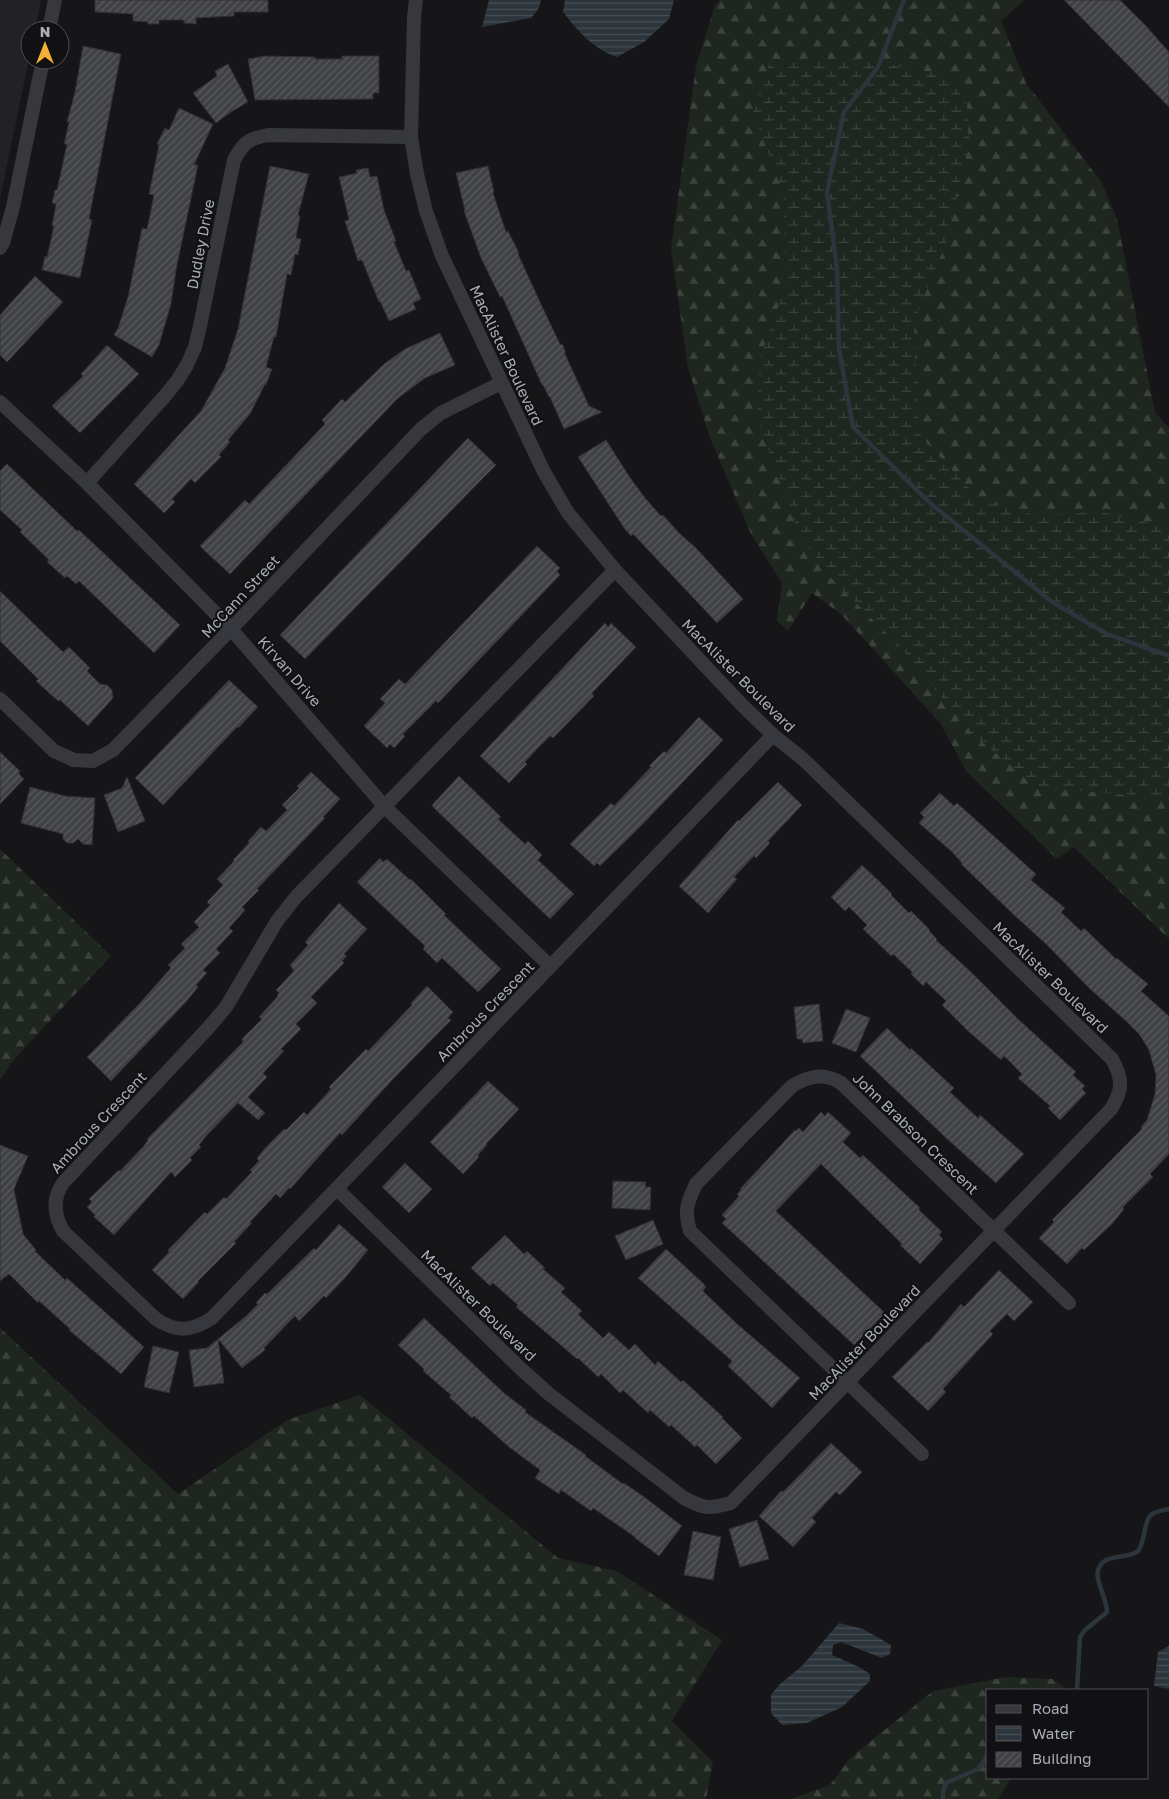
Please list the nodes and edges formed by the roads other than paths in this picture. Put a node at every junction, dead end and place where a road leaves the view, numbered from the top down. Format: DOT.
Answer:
graph roads {
  1 [pos="55,0"];
  2 [pos="416,0"];
  3 [pos="51,20"];
  4 [pos="41,70"];
  5 [pos="411,137"];
  6 [pos="0,248"];
  7 [pos="501,383"];
  8 [pos="0,402"];
  9 [pos="87,483"];
  10 [pos="615,570"];
  11 [pos="232,629"];
  12 [pos="0,699"];
  13 [pos="773,735"];
  14 [pos="385,807"];
  15 [pos="550,966"];
  16 [pos="337,1189"];
  17 [pos="995,1231"];
  18 [pos="1070,1303"];
  19 [pos="847,1382"];
  20 [pos="922,1454"];
  1 -- 3 [label="street"];
  2 -- 5 [label="street, MacAlister Boulevard"];
  4 -- 6 [label="street"];
  5 -- 7 [label="street, MacAlister Boulevard"];
  5 -- 9 [label="street, Dudley Drive"];
  7 -- 10 [label="street, MacAlister Boulevard"];
  7 -- 11 [label="street, McCann Street"];
  8 -- 9 [label="street, Kirvan Drive"];
  9 -- 11 [label="street, Kirvan Drive"];
  10 -- 13 [label="street, MacAlister Boulevard"];
  10 -- 14 [label="street, Ambrous Crescent"];
  11 -- 12 [label="street, McCann Street"];
  11 -- 14 [label="street, Kirvan Drive"];
  13 -- 15 [label="street, Ambrous Crescent"];
  13 -- 17 [label="street, MacAlister Boulevard"];
  14 -- 15 [label="street, Kirvan Drive"];
  14 -- 16 [label="street, Ambrous Crescent"];
  15 -- 16 [label="street, Ambrous Crescent"];
  16 -- 19 [label="street, MacAlister Boulevard"];
  17 -- 18 [label="street, John Brabson Crescent"];
  17 -- 19 [label="street, MacAlister Boulevard"];
  17 -- 19 [label="street, John Brabson Crescent"];
  19 -- 20 [label="street, John Brabson Crescent"];
}
